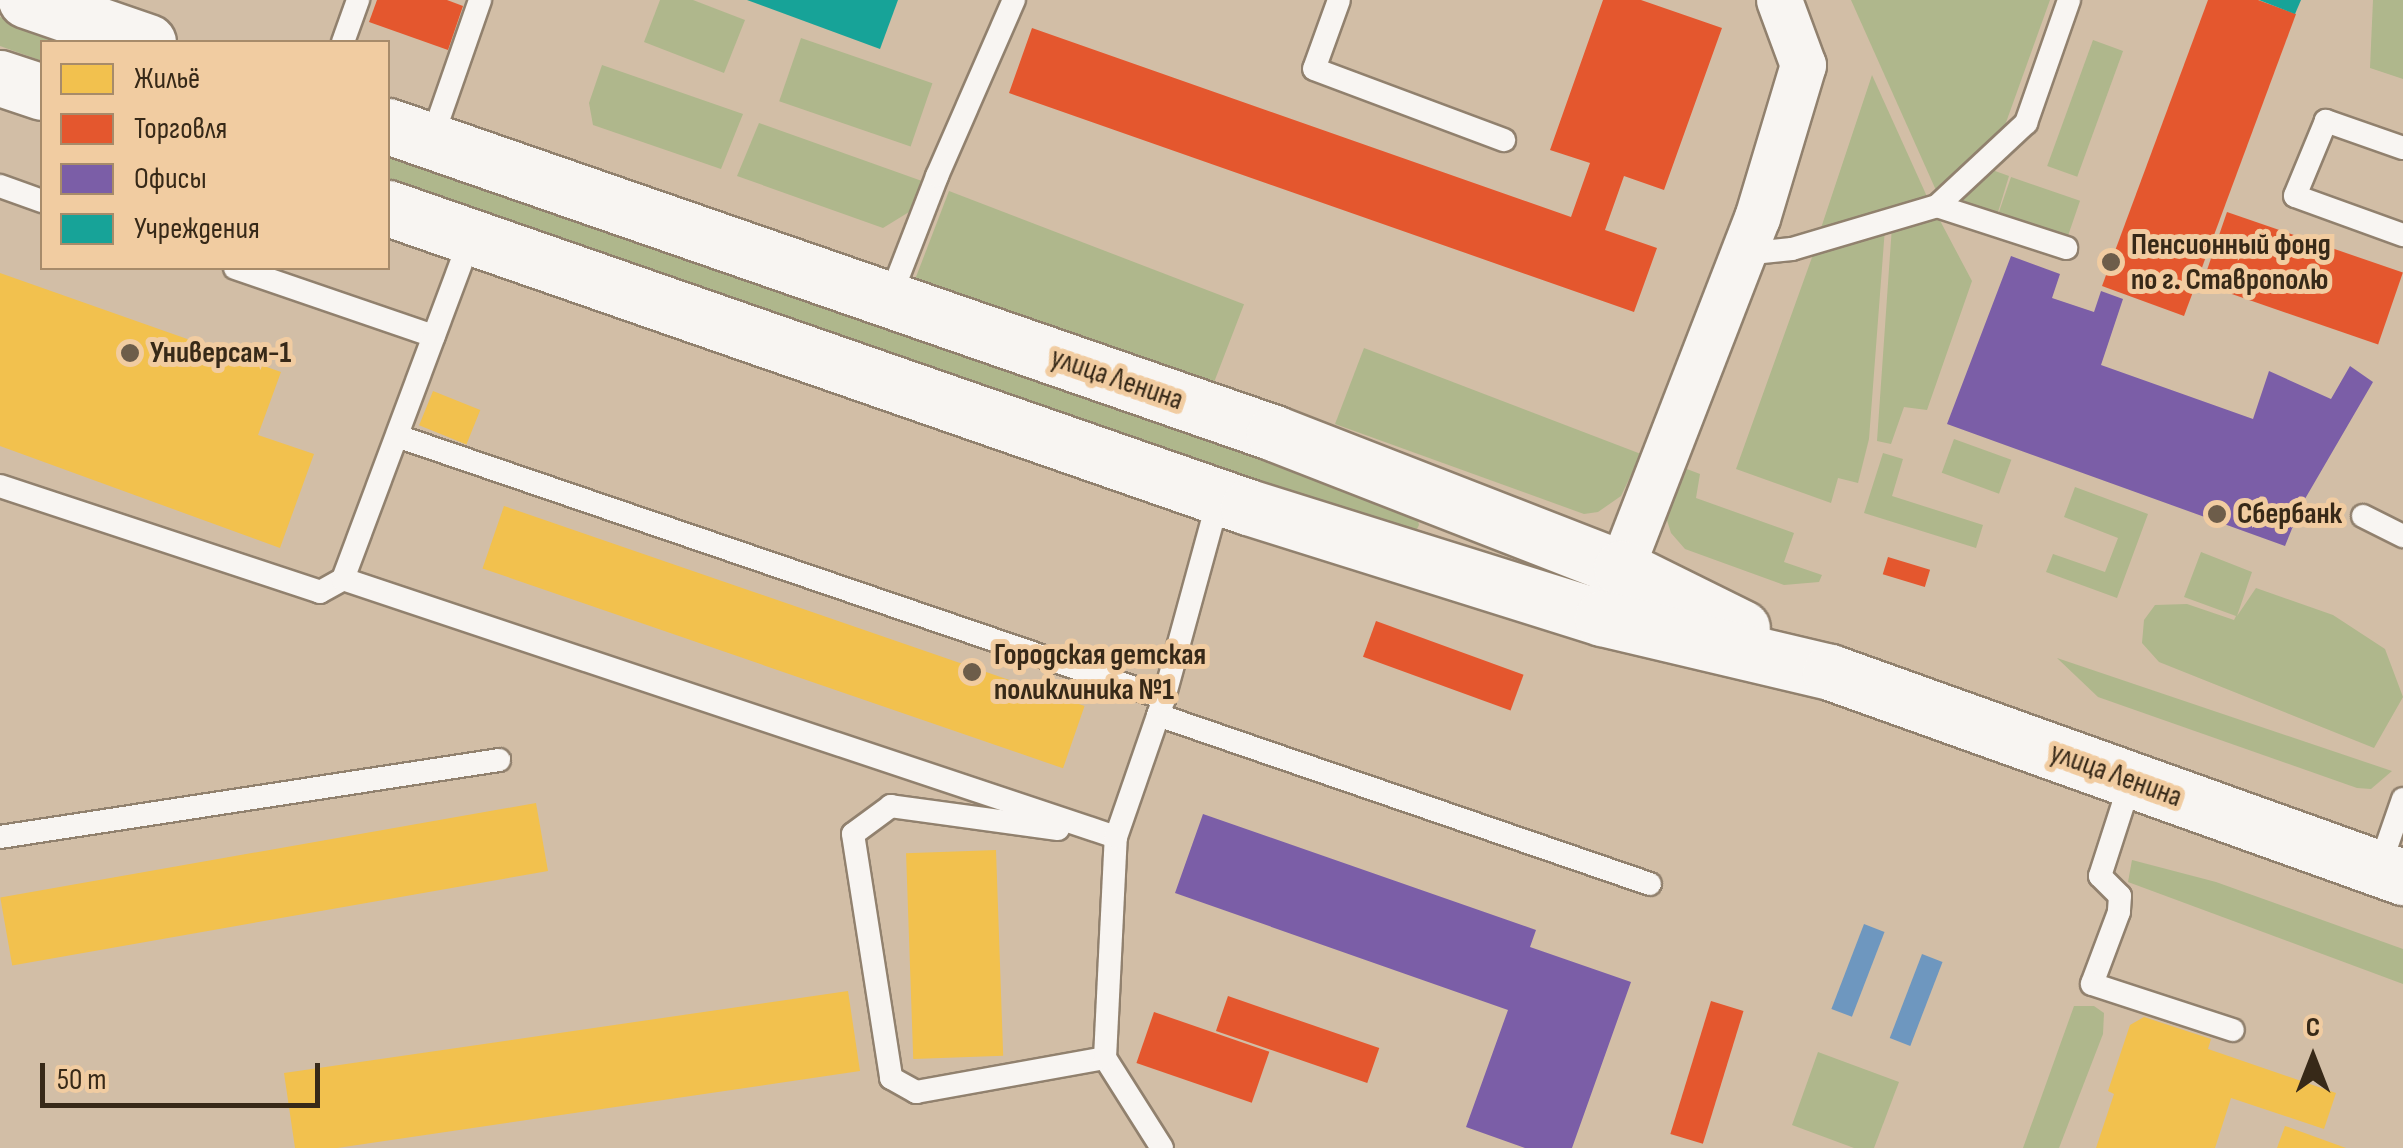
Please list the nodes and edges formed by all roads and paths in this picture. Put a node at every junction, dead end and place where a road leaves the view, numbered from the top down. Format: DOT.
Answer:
graph roads {
  1 [pos="358,0"];
  2 [pos="480,0"];
  3 [pos="1014,0"];
  4 [pos="1339,0"];
  5 [pos="1779,0"];
  6 [pos="2070,0"];
  7 [pos="37,2"];
  8 [pos="142,40"];
  9 [pos="344,40"];
  10 [pos="0,78"];
  11 [pos="40,91"];
  12 [pos="409,133"];
  13 [pos="1504,140"];
  14 [pos="2403,148"];
  15 [pos="0,186"];
  16 [pos="40,200"];
  17 [pos="1937,206"];
  18 [pos="390,209"];
  19 [pos="2403,235"];
  20 [pos="471,236"];
  21 [pos="2066,248"];
  22 [pos="1743,254"];
  23 [pos="241,270"];
  24 [pos="889,300"];
  25 [pos="434,336"];
  26 [pos="397,436"];
  27 [pos="0,486"];
  28 [pos="1219,496"];
  29 [pos="2362,516"];
  30 [pos="2403,536"];
  31 [pos="1621,568"];
  32 [pos="343,579"];
  33 [pos="1602,618"];
  34 [pos="1830,672"];
  35 [pos="1161,706"];
  36 [pos="499,760"];
  37 [pos="2130,780"];
  38 [pos="2403,800"];
  39 [pos="0,837"];
  40 [pos="1116,838"];
  41 [pos="2391,873"];
  42 [pos="1650,884"];
  43 [pos="2233,1030"];
  44 [pos="1105,1058"];
  45 [pos="1162,1148"];
  1 -- 9 [label="lane"];
  2 -- 12 [label="lane"];
  3 -- 24 [label="lane"];
  4 -- 13 [label="lane"];
  5 -- 22 [label="street"];
  6 -- 17 [label="lane"];
  7 -- 8 [label="main road"];
  10 -- 11 [label="main road"];
  12 -- 24 [label="main road, улица Ленина"];
  14 -- 19 [label="lane"];
  15 -- 16 [label="lane"];
  17 -- 21 [label="lane"];
  17 -- 22 [label="lane"];
  18 -- 20 [label="main road, улица Ленина"];
  20 -- 25 [label="lane"];
  20 -- 28 [label="main road, улица Ленина"];
  22 -- 31 [label="street"];
  23 -- 25 [label="lane"];
  24 -- 31 [label="main road, улица Ленина"];
  25 -- 26 [label="lane"];
  26 -- 32 [label="lane"];
  26 -- 35 [label="lane"];
  27 -- 32 [label="lane"];
  28 -- 33 [label="main road, улица Ленина"];
  28 -- 35 [label="lane"];
  29 -- 30 [label="lane"];
  31 -- 33 [label="street"];
  31 -- 34 [label="main road, улица Ленина"];
  32 -- 40 [label="lane"];
  33 -- 34 [label="main road, улица Ленина"];
  34 -- 37 [label="main road, улица Ленина"];
  35 -- 40 [label="lane"];
  35 -- 42 [label="lane"];
  36 -- 39 [label="lane"];
  37 -- 41 [label="main road, улица Ленина"];
  37 -- 43 [label="lane"];
  38 -- 41 [label="lane"];
  40 -- 44 [label="lane"];
  40 -- 44 [label="lane"];
  44 -- 45 [label="lane"];
}
